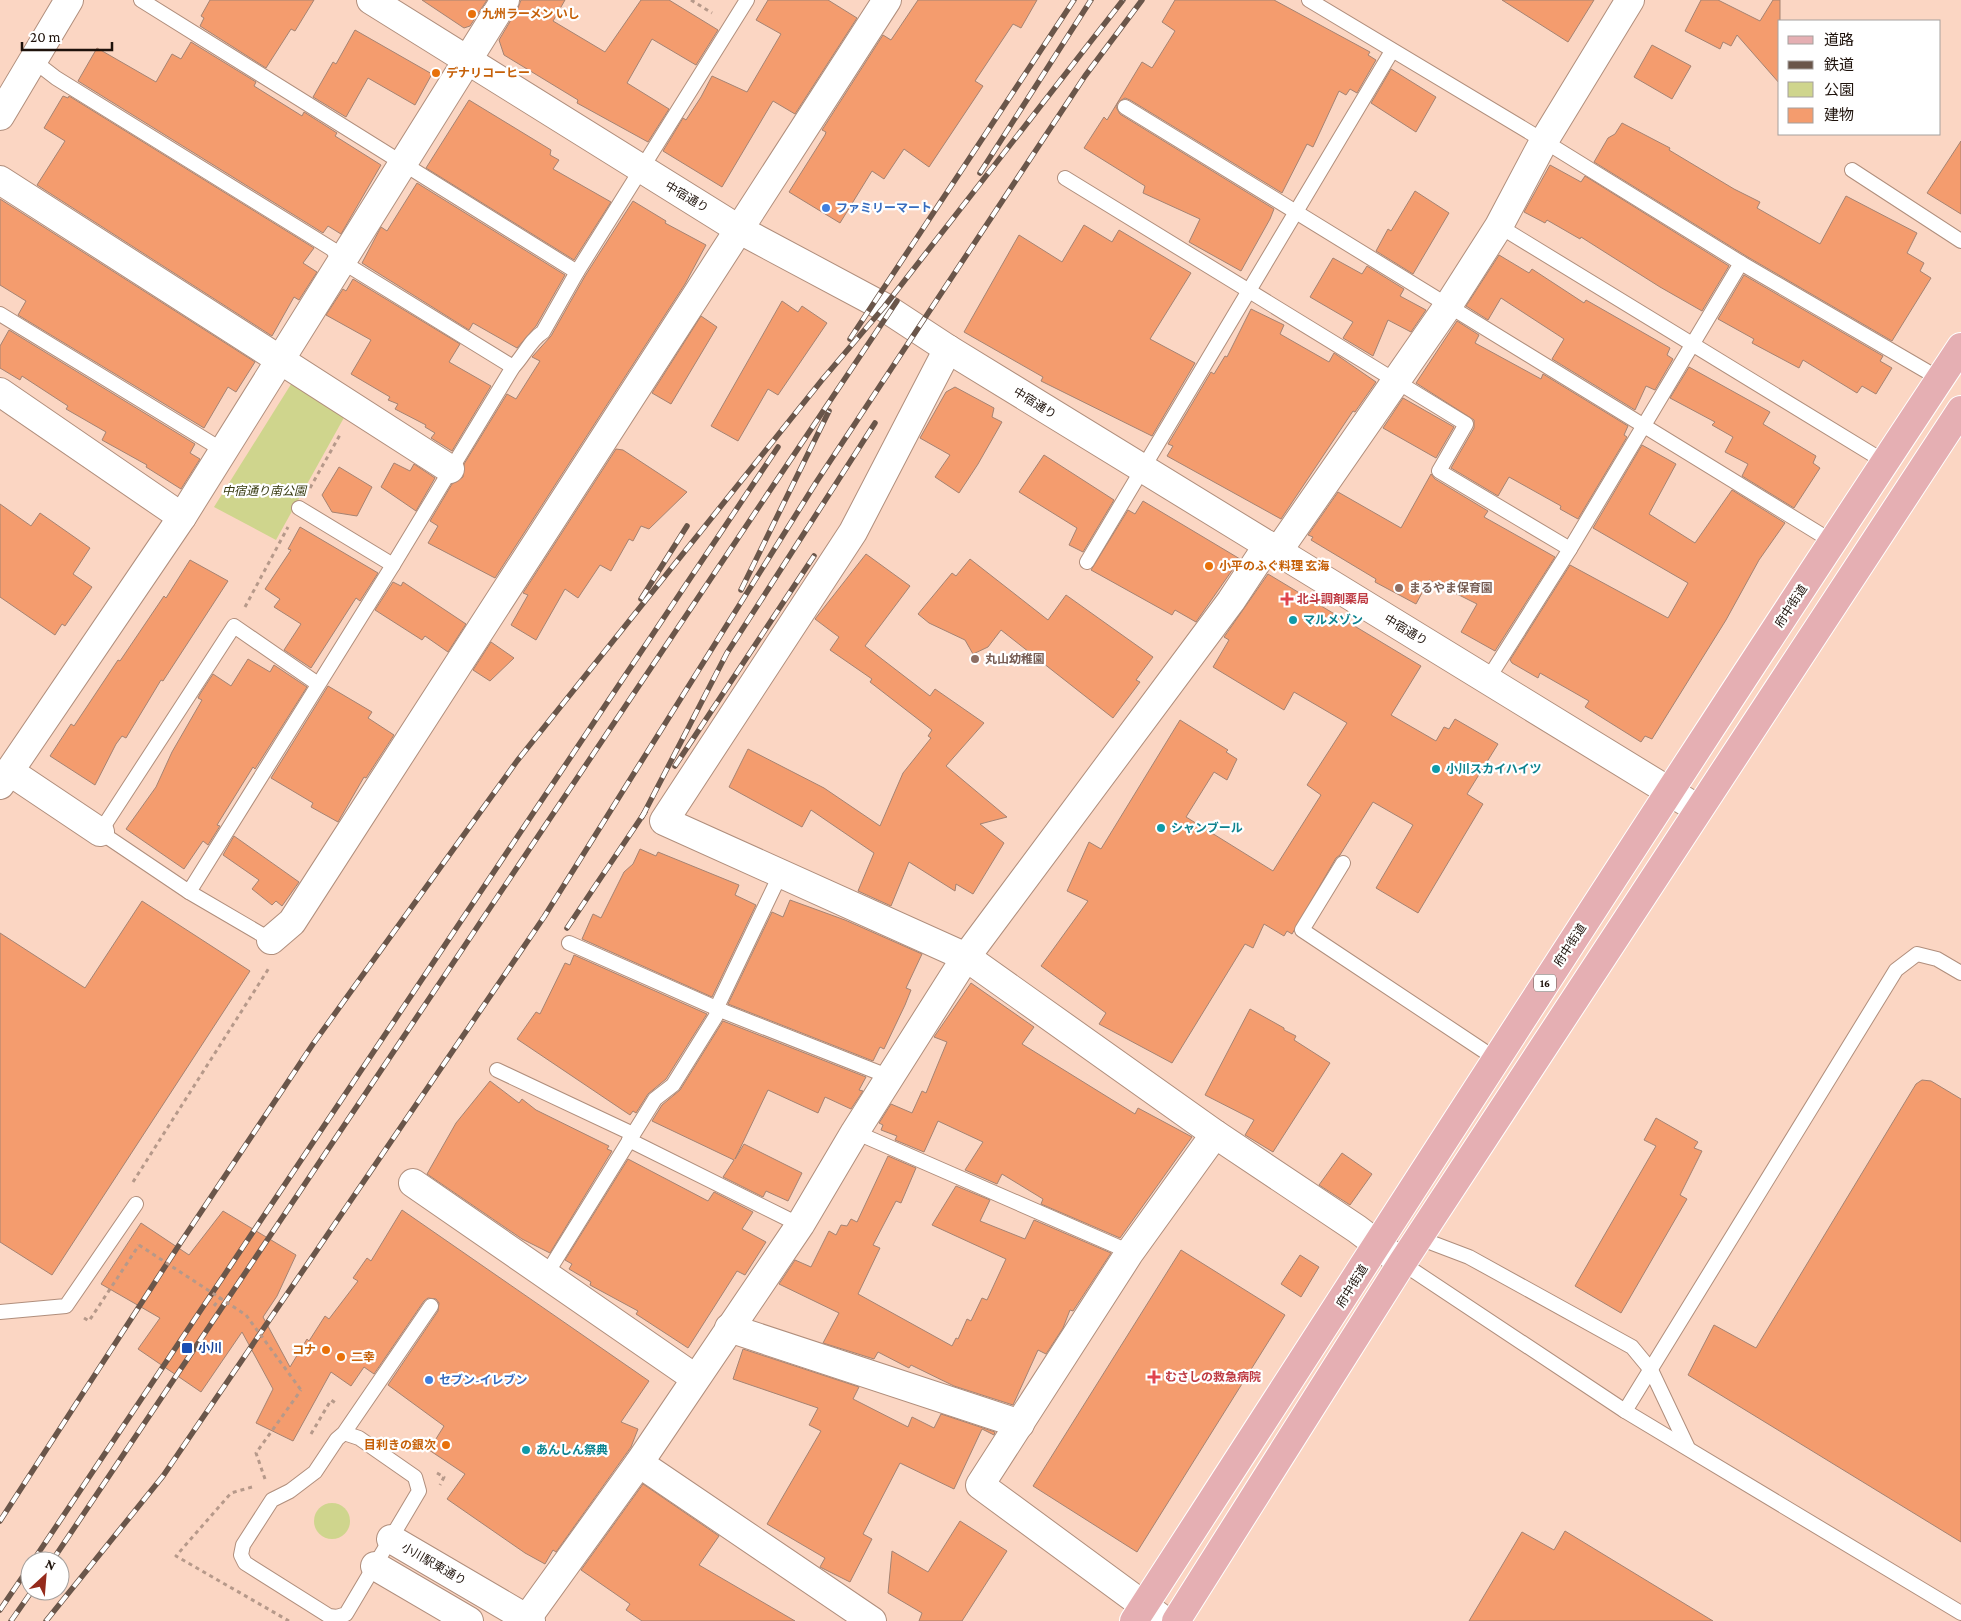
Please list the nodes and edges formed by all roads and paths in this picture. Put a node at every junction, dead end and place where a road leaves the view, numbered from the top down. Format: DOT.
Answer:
graph roads {
  1 [pos="141,0"];
  2 [pos="371,0"];
  3 [pos="505,0"];
  4 [pos="747,0"];
  5 [pos="887,0"];
  6 [pos="1309,0"];
  7 [pos="1630,0"];
  8 [pos="61,3"];
  9 [pos="1392,51"];
  10 [pos="467,60"];
  11 [pos="34,61"];
  12 [pos="1125,107"];
  13 [pos="0,116"];
  14 [pos="1544,141"];
  15 [pos="403,163"];
  16 [pos="641,169"];
  17 [pos="1852,170"];
  18 [pos="1065,178"];
  19 [pos="0,180"];
  20 [pos="1296,211"];
  21 [pos="1499,226"];
  22 [pos="740,230"];
  23 [pos="1961,241"];
  24 [pos="342,261"];
  25 [pos="1741,264"];
  26 [pos="576,272"];
  27 [pos="1249,290"];
  28 [pos="1448,306"];
  29 [pos="0,314"];
  30 [pos="1693,344"];
  31 [pos="1961,347"];
  32 [pos="948,349"];
  33 [pos="280,360"];
  34 [pos="513,367"];
  35 [pos="1940,379"];
  36 [pos="1398,380"];
  37 [pos="0,392"];
  38 [pos="1961,410"];
  39 [pos="1645,424"];
  40 [pos="224,451"];
  41 [pos="1885,462"];
  42 [pos="1143,468"];
  43 [pos="450,469"];
  44 [pos="298,508"];
  45 [pos="182,517"];
  46 [pos="1833,542"];
  47 [pos="1273,548"];
  48 [pos="1570,549"];
  49 [pos="1087,562"];
  50 [pos="394,565"];
  51 [pos="1488,679"];
  52 [pos="318,684"];
  53 [pos="4,778"];
  54 [pos="1670,792"];
  55 [pos="1698,809"];
  56 [pos="100,832"];
  57 [pos="1342,863"];
  58 [pos="781,872"];
  59 [pos="190,892"];
  60 [pos="271,940"];
  61 [pos="570,943"];
  62 [pos="966,957"];
  63 [pos="1961,974"];
  64 [pos="717,1007"];
  65 [pos="1496,1059"];
  66 [pos="497,1070"];
  67 [pos="890,1077"];
  68 [pos="855,1132"];
  69 [pos="1215,1134"];
  70 [pos="631,1137"];
  71 [pos="413,1183"];
  72 [pos="136,1204"];
  73 [pos="800,1225"];
  74 [pos="1375,1236"];
  75 [pos="1419,1238"];
  76 [pos="1130,1252"];
  77 [pos="1402,1263"];
  78 [pos="546,1276"];
  79 [pos="221,1297"];
  80 [pos="214,1306"];
  81 [pos="431,1306"];
  82 [pos="98,1308"];
  83 [pos="0,1312"];
  84 [pos="728,1328"];
  85 [pos="1651,1370"];
  86 [pos="695,1378"];
  87 [pos="1626,1411"];
  88 [pos="356,1416"];
  89 [pos="1020,1424"];
  90 [pos="344,1434"];
  91 [pos="307,1440"];
  92 [pos="1686,1446"];
  93 [pos="639,1463"];
  94 [pos="436,1472"];
  95 [pos="272,1475"];
  96 [pos="265,1479"];
  97 [pos="436,1494"];
  98 [pos="391,1539"];
  99 [pos="375,1566"];
  100 [pos="1961,1613"];
  101 [pos="1147,1616"];
  102 [pos="527,1620"];
  103 [pos="289,1621"];
  104 [pos="469,1621"];
  105 [pos="872,1621"];
  106 [pos="1176,1621"];
  1 -- 15 [label="lane"];
  2 -- 10 [label="street, 中宿通り"];
  3 -- 10 [label="street"];
  4 -- 16 [label="lane"];
  5 -- 22 [label="street"];
  6 -- 9 [label="lane"];
  7 -- 14 [label="street"];
  8 -- 11 [label="street"];
  9 -- 14 [label="lane"];
  9 -- 20 [label="lane"];
  10 -- 15 [label="street"];
  10 -- 16 [label="street, 中宿通り"];
  11 -- 13 [label="street"];
  11 -- 24 [label="lane"];
  12 -- 20 [label="lane"];
  14 -- 21 [label="street"];
  14 -- 25 [label="lane"];
  15 -- 24 [label="street"];
  15 -- 26 [label="lane"];
  16 -- 22 [label="street, 中宿通り"];
  16 -- 26 [label="lane"];
  17 -- 23 [label="lane"];
  18 -- 27 [label="lane"];
  19 -- 33 [label="street"];
  20 -- 27 [label="lane"];
  20 -- 28 [label="lane"];
  21 -- 28 [label="street"];
  21 -- 30 [label="lane"];
  22 -- 32 [label="street, 中宿通り"];
  22 -- 60 [label="street"];
  24 -- 33 [label="street"];
  24 -- 34 [label="lane"];
  25 -- 30 [label="lane"];
  25 -- 35 [label="lane"];
  26 -- 34 [label="lane"];
  27 -- 36 [label="lane"];
  27 -- 42 [label="lane"];
  28 -- 36 [label="street"];
  28 -- 39 [label="lane"];
  29 -- 40 [label="lane"];
  30 -- 39 [label="lane"];
  30 -- 41 [label="lane"];
  31 -- 35 [label="main road, 府中街道 / 16"];
  32 -- 42 [label="street, 中宿通り"];
  32 -- 58 [label="street"];
  33 -- 40 [label="street"];
  33 -- 43 [label="street"];
  34 -- 43 [label="lane"];
  35 -- 41 [label="main road, 府中街道 / 16"];
  36 -- 47 [label="street"];
  36 -- 48 [label="lane"];
  37 -- 45 [label="street"];
  38 -- 55 [label="main road"];
  39 -- 46 [label="lane"];
  39 -- 48 [label="lane"];
  40 -- 45 [label="street"];
  41 -- 46 [label="main road, 府中街道 / 16"];
  42 -- 47 [label="street, 中宿通り"];
  42 -- 49 [label="lane"];
  43 -- 50 [label="lane"];
  44 -- 50 [label="lane"];
  45 -- 53 [label="street"];
  46 -- 54 [label="main road, 府中街道 / 16"];
  47 -- 51 [label="street, 中宿通り"];
  47 -- 62 [label="street"];
  48 -- 51 [label="lane"];
  50 -- 52 [label="lane"];
  51 -- 54 [label="street, 中宿通り"];
  52 -- 56 [label="lane"];
  52 -- 59 [label="lane"];
  53 -- 56 [label="street"];
  54 -- 55 [label="street, 中宿通り"];
  54 -- 65 [label="main road, 府中街道 / 16"];
  55 -- 75 [label="main road"];
  56 -- 59 [label="lane"];
  57 -- 65 [label="lane"];
  58 -- 62 [label="street"];
  58 -- 64 [label="lane"];
  59 -- 60 [label="lane"];
  60 -- 72 [label="path"];
  61 -- 64 [label="lane"];
  62 -- 67 [label="street"];
  62 -- 69 [label="street"];
  63 -- 85 [label="lane"];
  64 -- 67 [label="lane"];
  64 -- 70 [label="lane"];
  65 -- 74 [label="main road, 府中街道 / 16"];
  66 -- 70 [label="lane"];
  67 -- 68 [label="street"];
  68 -- 73 [label="street"];
  68 -- 76 [label="lane"];
  69 -- 74 [label="street"];
  69 -- 76 [label="street"];
  70 -- 73 [label="lane"];
  70 -- 78 [label="lane"];
  71 -- 78 [label="street"];
  72 -- 83 [label="lane"];
  73 -- 84 [label="street"];
  74 -- 75 [label="street"];
  74 -- 77 [label="street"];
  74 -- 101 [label="main road, 府中街道 / 16"];
  75 -- 77 [label="main road"];
  75 -- 85 [label="lane"];
  76 -- 89 [label="street"];
  77 -- 87 [label="lane"];
  77 -- 106 [label="main road"];
  78 -- 86 [label="street"];
  79 -- 80 [label="path"];
  79 -- 82 [label="path, bridge"];
  79 -- 96 [label="path, bridge"];
  81 -- 88 [label="lane"];
  84 -- 86 [label="street"];
  84 -- 89 [label="street"];
  85 -- 87 [label="lane"];
  85 -- 92 [label="lane"];
  86 -- 93 [label="street"];
  87 -- 92 [label="lane"];
  88 -- 90 [label="lane"];
  88 -- 91 [label="path"];
  89 -- 101 [label="street"];
  90 -- 98 [label="lane, 小川駅東通り"];
  90 -- 99 [label="lane"];
  92 -- 100 [label="lane"];
  93 -- 102 [label="street"];
  93 -- 105 [label="street"];
  94 -- 97 [label="path"];
  95 -- 96 [label="path"];
  96 -- 103 [label="path"];
  98 -- 99 [label="lane"];
  98 -- 102 [label="street, 小川駅東通り"];
  99 -- 104 [label="street"];
}
